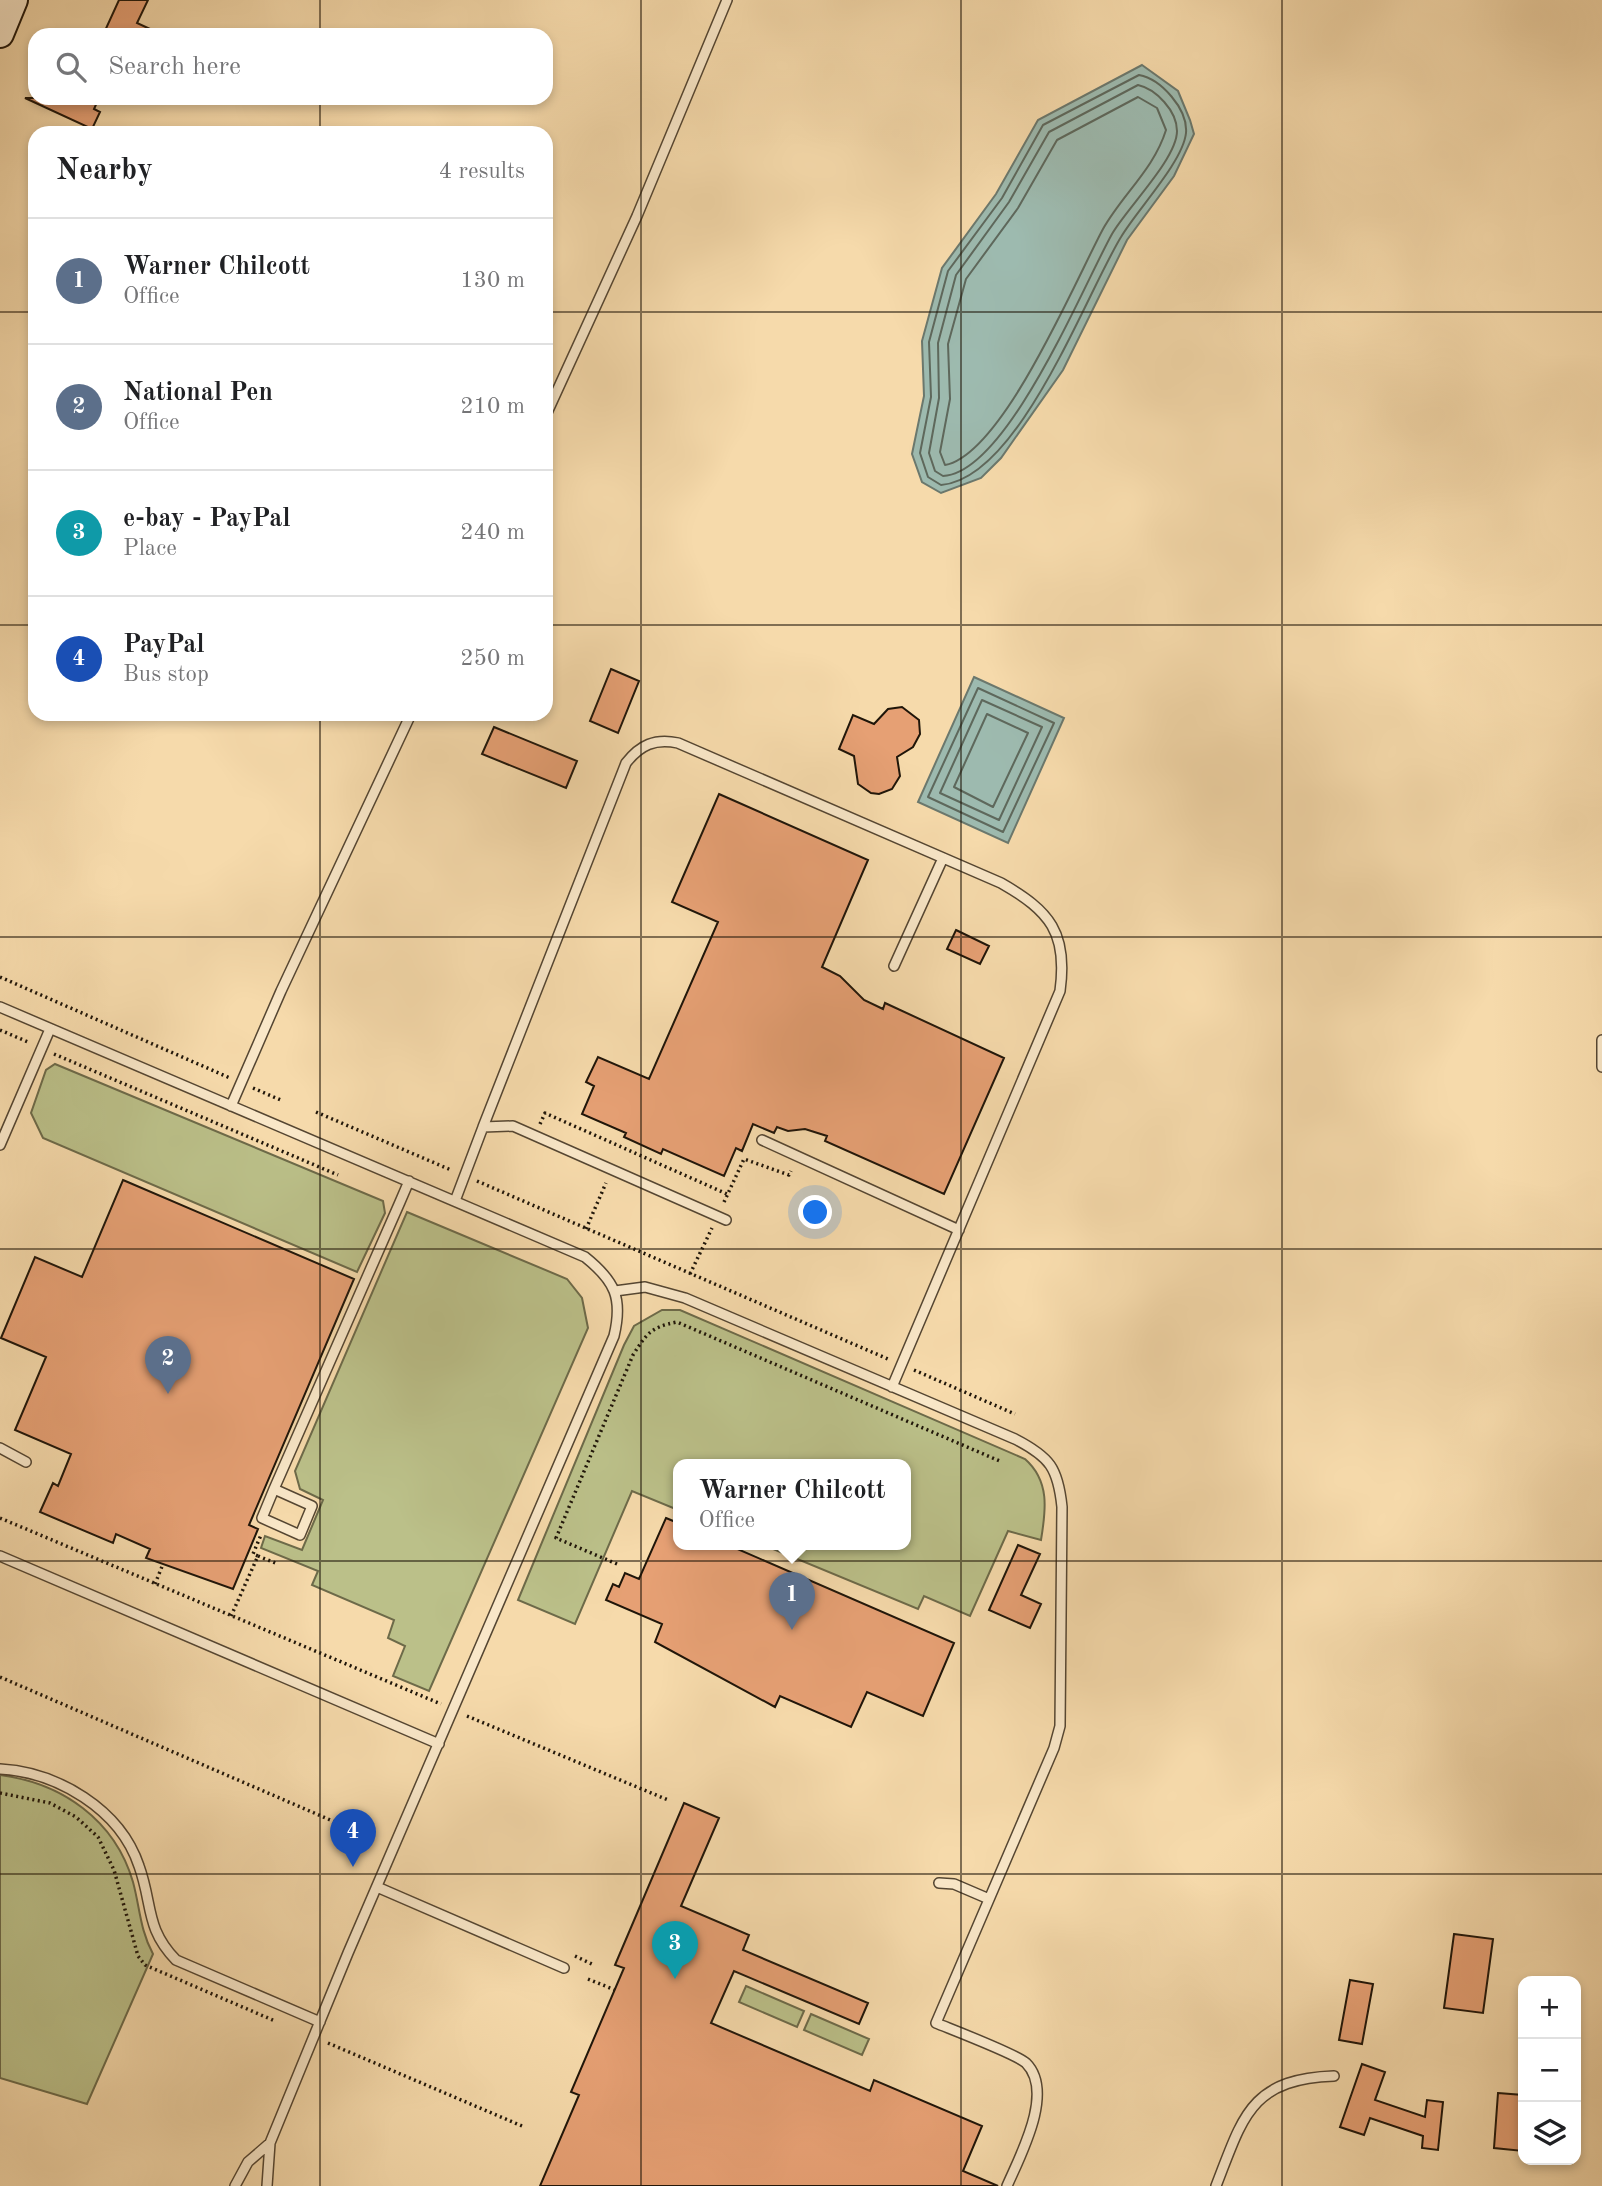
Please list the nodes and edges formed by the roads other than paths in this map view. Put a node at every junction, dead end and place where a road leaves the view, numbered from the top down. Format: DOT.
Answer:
graph roads {
  1 [pos="14,0"];
  2 [pos="727,0"];
  3 [pos="0,34"];
  4 [pos="553,400"];
  5 [pos="408,721"];
  6 [pos="943,858"];
  7 [pos="894,966"];
  8 [pos="0,1007"];
  9 [pos="50,1029"];
  10 [pos="1602,1041"];
  11 [pos="1602,1067"];
  12 [pos="231,1106"];
  13 [pos="483,1127"];
  14 [pos="762,1140"];
  15 [pos="0,1145"];
  16 [pos="409,1181"];
  17 [pos="454,1201"];
  18 [pos="722,1218"];
  19 [pos="958,1230"];
  20 [pos="615,1291"];
  21 [pos="892,1387"];
  22 [pos="0,1448"];
  23 [pos="26,1462"];
  24 [pos="274,1489"];
  25 [pos="0,1556"];
  26 [pos="439,1744"];
  27 [pos="0,1769"];
  28 [pos="939,1883"];
  29 [pos="377,1887"];
  30 [pos="989,1899"];
  31 [pos="564,1968"];
  32 [pos="320,2022"];
  33 [pos="1334,2076"];
  34 [pos="270,2143"];
  35 [pos="235,2186"];
  36 [pos="267,2186"];
  37 [pos="1007,2186"];
  38 [pos="1216,2186"];
  1 -- 3 [label="main road"];
  2 -- 4 [label="lane"];
  5 -- 12 [label="lane"];
  6 -- 7 [label="lane"];
  6 -- 13 [label="lane"];
  6 -- 19 [label="lane"];
  8 -- 9 [label="lane"];
  9 -- 12 [label="lane"];
  9 -- 15 [label="lane"];
  10 -- 11 [label="lane"];
  12 -- 16 [label="lane"];
  13 -- 17 [label="lane"];
  13 -- 18 [label="lane"];
  14 -- 19 [label="lane"];
  16 -- 17 [label="lane"];
  16 -- 24 [label="lane"];
  17 -- 20 [label="lane"];
  19 -- 21 [label="lane"];
  20 -- 21 [label="lane"];
  20 -- 26 [label="lane"];
  21 -- 30 [label="lane"];
  22 -- 23 [label="lane"];
  24 -- 24 [label="lane"];
  25 -- 26 [label="lane"];
  26 -- 29 [label="lane"];
  27 -- 32 [label="lane"];
  28 -- 30 [label="lane"];
  29 -- 31 [label="lane"];
  29 -- 32 [label="lane"];
  30 -- 37 [label="lane"];
  32 -- 34 [label="lane"];
  33 -- 38 [label="lane"];
  34 -- 35 [label="lane"];
  34 -- 36 [label="lane"];
}
